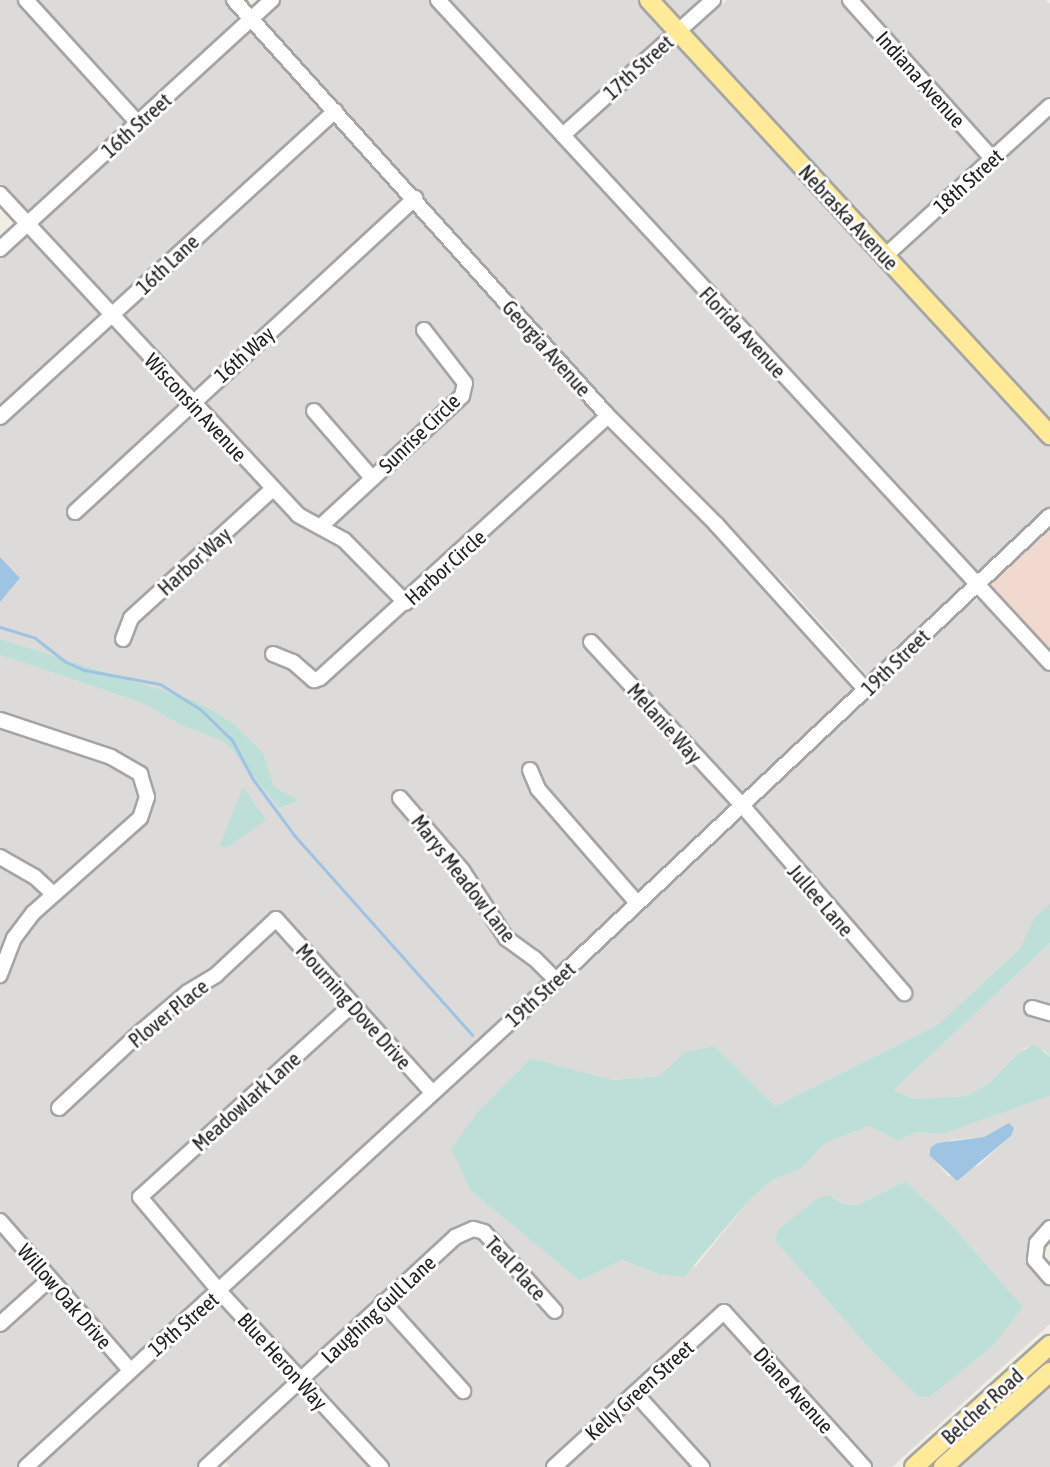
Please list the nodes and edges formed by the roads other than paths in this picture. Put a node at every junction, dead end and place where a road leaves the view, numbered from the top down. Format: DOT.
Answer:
graph roads {
  1 [pos="26,0"];
  2 [pos="234,0"];
  3 [pos="272,0"];
  4 [pos="438,0"];
  5 [pos="648,0"];
  6 [pos="713,0"];
  7 [pos="850,0"];
  8 [pos="252,19"];
  9 [pos="677,31"];
  10 [pos="1050,106"];
  11 [pos="334,111"];
  12 [pos="138,123"];
  13 [pos="563,135"];
  14 [pos="992,158"];
  15 [pos="0,194"];
  16 [pos="415,198"];
  17 [pos="27,224"];
  18 [pos="0,249"];
  19 [pos="885,256"];
  20 [pos="111,316"];
  21 [pos="424,330"];
  22 [pos="190,403"];
  23 [pos="314,411"];
  24 [pos="608,416"];
  25 [pos="0,417"];
  26 [pos="1050,435"];
  27 [pos="372,478"];
  28 [pos="273,489"];
  29 [pos="75,512"];
  30 [pos="1050,516"];
  31 [pos="321,526"];
  32 [pos="977,584"];
  33 [pos="406,603"];
  34 [pos="123,639"];
  35 [pos="591,642"];
  36 [pos="273,654"];
  37 [pos="1050,663"];
  38 [pos="867,690"];
  39 [pos="0,720"];
  40 [pos="531,770"];
  41 [pos="400,798"];
  42 [pos="741,804"];
  43 [pos="0,858"];
  44 [pos="53,894"];
  45 [pos="637,903"];
  46 [pos="276,919"];
  47 [pos="0,975"];
  48 [pos="556,980"];
  49 [pos="904,993"];
  50 [pos="352,1005"];
  51 [pos="1032,1008"];
  52 [pos="1050,1013"];
  53 [pos="432,1092"];
  54 [pos="59,1107"];
  55 [pos="140,1197"];
  56 [pos="0,1221"];
  57 [pos="1050,1228"];
  58 [pos="473,1229"];
  59 [pos="1050,1277"];
  60 [pos="50,1279"];
  61 [pos="220,1292"];
  62 [pos="383,1302"];
  63 [pos="555,1311"];
  64 [pos="724,1312"];
  65 [pos="0,1324"];
  66 [pos="1050,1345"];
  67 [pos="130,1370"];
  68 [pos="1050,1372"];
  69 [pos="301,1381"];
  70 [pos="463,1391"];
  71 [pos="635,1393"];
  72 [pos="215,1464"];
  73 [pos="26,1467"];
  74 [pos="381,1467"];
  75 [pos="554,1467"];
  76 [pos="702,1467"];
  77 [pos="864,1467"];
  78 [pos="914,1467"];
  79 [pos="943,1467"];
  1 -- 12 [label="street"];
  2 -- 8 [label="street, Georgia Avenue"];
  3 -- 8 [label="street, 16th Street"];
  4 -- 13 [label="street, Florida Avenue"];
  5 -- 9 [label="main road, Nebraska Avenue"];
  6 -- 9 [label="street, 17th Street"];
  7 -- 14 [label="street, Indiana Avenue"];
  8 -- 11 [label="street, Georgia Avenue"];
  8 -- 12 [label="street, 16th Street"];
  9 -- 13 [label="street, 17th Street"];
  9 -- 19 [label="main road, Nebraska Avenue"];
  10 -- 14 [label="street, 18th Street"];
  11 -- 16 [label="street, Georgia Avenue"];
  11 -- 20 [label="street, 16th Lane"];
  12 -- 17 [label="street, 16th Street"];
  13 -- 32 [label="street, Florida Avenue"];
  14 -- 19 [label="street, 18th Street"];
  15 -- 17 [label="street, Wisconsin Avenue"];
  16 -- 22 [label="street, 16th Way"];
  16 -- 24 [label="street, Georgia Avenue"];
  17 -- 18 [label="street, 16th Street"];
  17 -- 20 [label="street, Wisconsin Avenue"];
  19 -- 26 [label="main road, Nebraska Avenue"];
  20 -- 22 [label="street, Wisconsin Avenue"];
  20 -- 25 [label="street, 16th Lane"];
  21 -- 27 [label="street, Sunrise Circle"];
  22 -- 28 [label="street, Wisconsin Avenue"];
  22 -- 29 [label="street, 16th Way"];
  23 -- 27 [label="street"];
  24 -- 33 [label="street, Harbor Circle"];
  24 -- 38 [label="street, Georgia Avenue"];
  27 -- 31 [label="street, Sunrise Circle"];
  28 -- 31 [label="street, Wisconsin Avenue"];
  28 -- 34 [label="street, Harbor Way"];
  30 -- 32 [label="street, 19th Street"];
  31 -- 33 [label="street, Wisconsin Avenue"];
  32 -- 37 [label="street, Florida Avenue"];
  32 -- 38 [label="street, 19th Street"];
  33 -- 36 [label="street, Harbor Circle"];
  35 -- 42 [label="street, Melanie Way"];
  38 -- 42 [label="street, 19th Street"];
  39 -- 44 [label="street"];
  40 -- 45 [label="street"];
  41 -- 48 [label="street, Marys Meadow Lane"];
  42 -- 45 [label="street, 19th Street"];
  42 -- 49 [label="street, Jullee Lane"];
  43 -- 44 [label="street"];
  44 -- 47 [label="street"];
  45 -- 48 [label="street, 19th Street"];
  46 -- 50 [label="street, Mourning Dove Drive"];
  46 -- 54 [label="street, Plover Place"];
  48 -- 53 [label="street, 19th Street"];
  50 -- 53 [label="street, Mourning Dove Drive"];
  50 -- 55 [label="street, Meadowlark Lane"];
  51 -- 52 [label="street"];
  53 -- 61 [label="street, 19th Street"];
  55 -- 61 [label="street, Blue Heron Way"];
  56 -- 60 [label="street, Willow Oak Drive"];
  57 -- 59 [label="street"];
  58 -- 62 [label="street, Laughing Gull Lane"];
  58 -- 63 [label="street, Teal Place"];
  60 -- 65 [label="street"];
  60 -- 67 [label="street, Willow Oak Drive"];
  61 -- 67 [label="street, 19th Street"];
  61 -- 69 [label="street, Blue Heron Way"];
  62 -- 69 [label="street, Laughing Gull Lane"];
  62 -- 70 [label="street"];
  64 -- 71 [label="street, Kelly Green Street"];
  64 -- 77 [label="street, Diane Avenue"];
  66 -- 78 [label="main road, Belcher Road"];
  67 -- 73 [label="street, 19th Street"];
  68 -- 79 [label="main road, Belcher Road"];
  69 -- 72 [label="street, Laughing Gull Lane"];
  69 -- 74 [label="street, Blue Heron Way"];
  71 -- 75 [label="street, Kelly Green Street"];
  71 -- 76 [label="street"];
}
